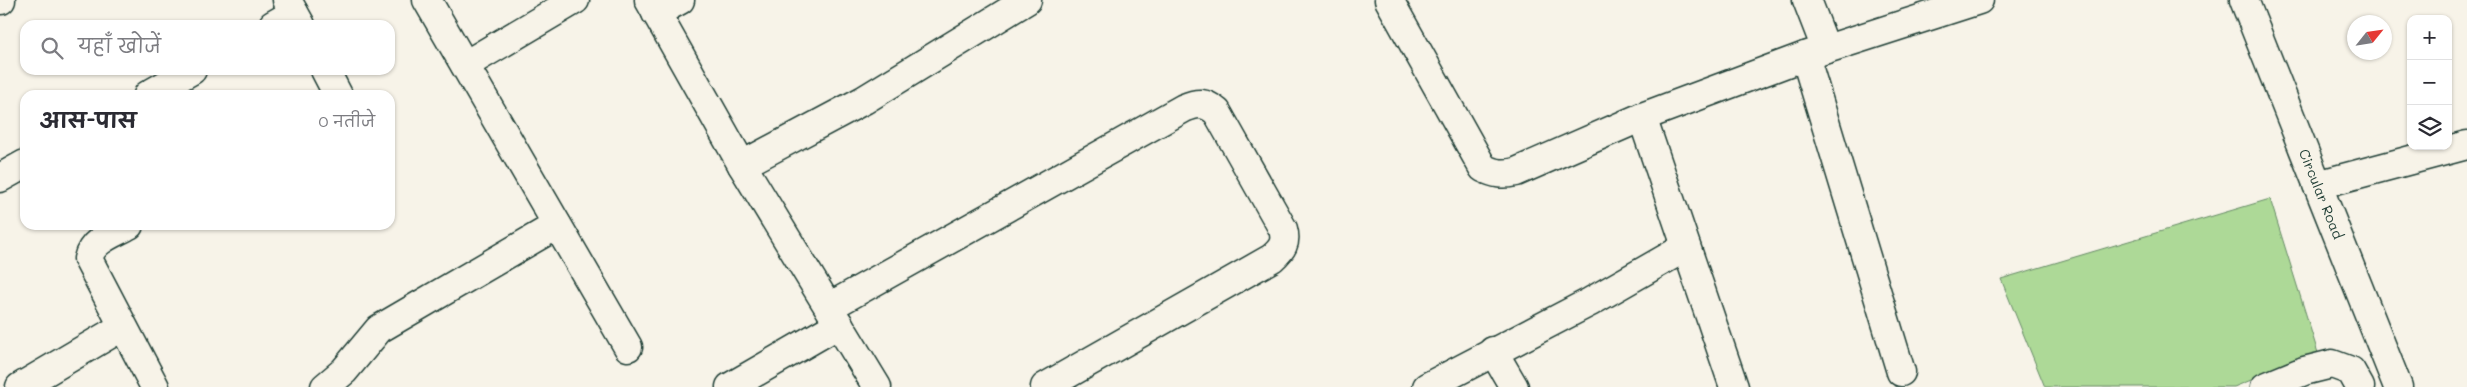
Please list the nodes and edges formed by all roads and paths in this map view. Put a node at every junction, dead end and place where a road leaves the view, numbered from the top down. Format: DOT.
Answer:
graph roads {
  1 [pos="428,0"];
  2 [pos="575,0"];
  3 [pos="680,0"];
  4 [pos="1027,0"];
  5 [pos="1388,0"];
  6 [pos="1808,0"];
  7 [pos="1979,0"];
  8 [pos="2244,0"];
  9 [pos="652,7"];
  10 [pos="1816,53"];
  11 [pos="465,65"];
  12 [pos="183,75"];
  13 [pos="328,75"];
  14 [pos="157,90"];
  15 [pos="335,90"];
  16 [pos="1642,117"];
  17 [pos="2467,145"];
  18 [pos="742,165"];
  19 [pos="20,167"];
  20 [pos="0,178"];
  21 [pos="2317,185"];
  22 [pos="558,225"];
  23 [pos="109,230"];
  24 [pos="93,234"];
  25 [pos="1686,247"];
  26 [pos="834,316"];
  27 [pos="122,327"];
  28 [pos="628,346"];
  29 [pos="1493,351"];
  30 [pos="1901,372"];
  31 [pos="20,387"];
  32 [pos="154,387"];
  33 [pos="325,387"];
  34 [pos="730,387"];
  35 [pos="878,387"];
  36 [pos="1045,387"];
  37 [pos="1427,387"];
  38 [pos="1514,387"];
  39 [pos="1734,387"];
  40 [pos="2265,387"];
  41 [pos="2360,387"];
  42 [pos="2398,387"];
  1 -- 11 [label="street"];
  2 -- 11 [label="street"];
  3 -- 9 [label="street"];
  4 -- 18 [label="street"];
  5 -- 16 [label="street"];
  6 -- 10 [label="street"];
  7 -- 10 [label="street"];
  8 -- 21 [label="street, Circular Road"];
  9 -- 18 [label="street"];
  10 -- 16 [label="street"];
  10 -- 30 [label="street"];
  11 -- 22 [label="street"];
  12 -- 14 [label="street"];
  13 -- 15 [label="street"];
  16 -- 25 [label="street"];
  17 -- 21 [label="street"];
  18 -- 26 [label="street"];
  19 -- 20 [label="street"];
  21 -- 42 [label="street, Circular Road"];
  22 -- 28 [label="street"];
  22 -- 33 [label="street"];
  23 -- 24 [label="street"];
  24 -- 27 [label="street"];
  25 -- 29 [label="street"];
  25 -- 39 [label="street"];
  26 -- 34 [label="street"];
  26 -- 35 [label="street"];
  26 -- 36 [label="street"];
  27 -- 31 [label="street"];
  27 -- 32 [label="street"];
  29 -- 37 [label="street"];
  29 -- 38 [label="street"];
  40 -- 41 [label="street"];
}
